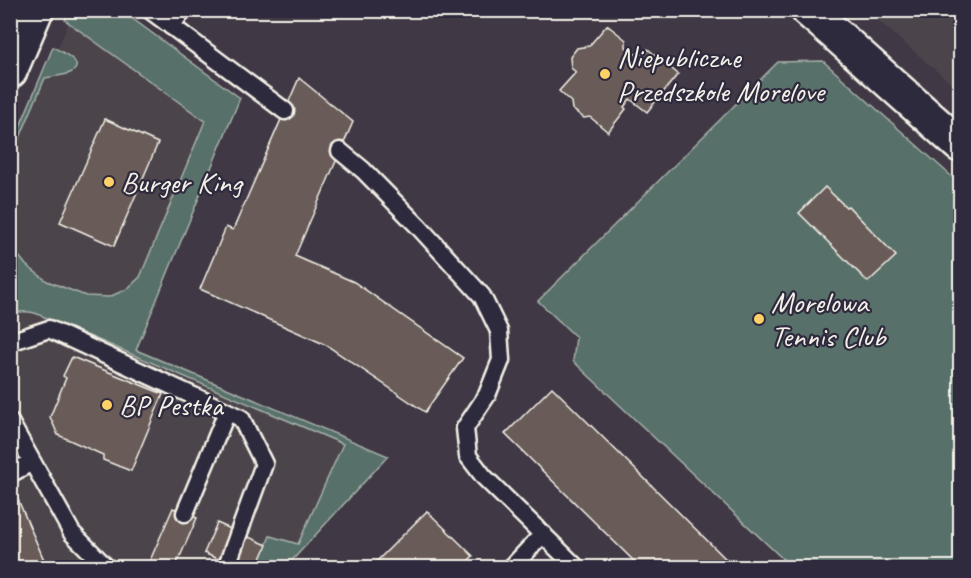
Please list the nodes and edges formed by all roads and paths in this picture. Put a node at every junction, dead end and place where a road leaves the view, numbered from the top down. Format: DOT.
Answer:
graph roads {
  1 [pos="36,10"];
  2 [pos="150,10"];
  3 [pos="183,10"];
  4 [pos="808,10"];
  5 [pos="171,26"];
  6 [pos="10,71"];
  7 [pos="285,111"];
  8 [pos="960,145"];
  9 [pos="340,151"];
  10 [pos="10,342"];
  11 [pos="227,412"];
  12 [pos="10,422"];
  13 [pos="32,462"];
  14 [pos="10,474"];
  15 [pos="185,513"];
  16 [pos="543,534"];
  17 [pos="107,567"];
  18 [pos="226,567"];
  19 [pos="511,567"];
  20 [pos="577,567"];
  1 -- 6 [label="street"];
  2 -- 5 [label="lane"];
  3 -- 5 [label="lane"];
  4 -- 8 [label="street"];
  5 -- 7 [label="lane"];
  9 -- 16 [label="lane"];
  10 -- 11 [label="lane"];
  11 -- 15 [label="lane"];
  11 -- 18 [label="lane"];
  12 -- 13 [label="lane"];
  13 -- 14 [label="lane"];
  13 -- 17 [label="lane"];
  16 -- 19 [label="lane"];
  16 -- 20 [label="lane"];
}
